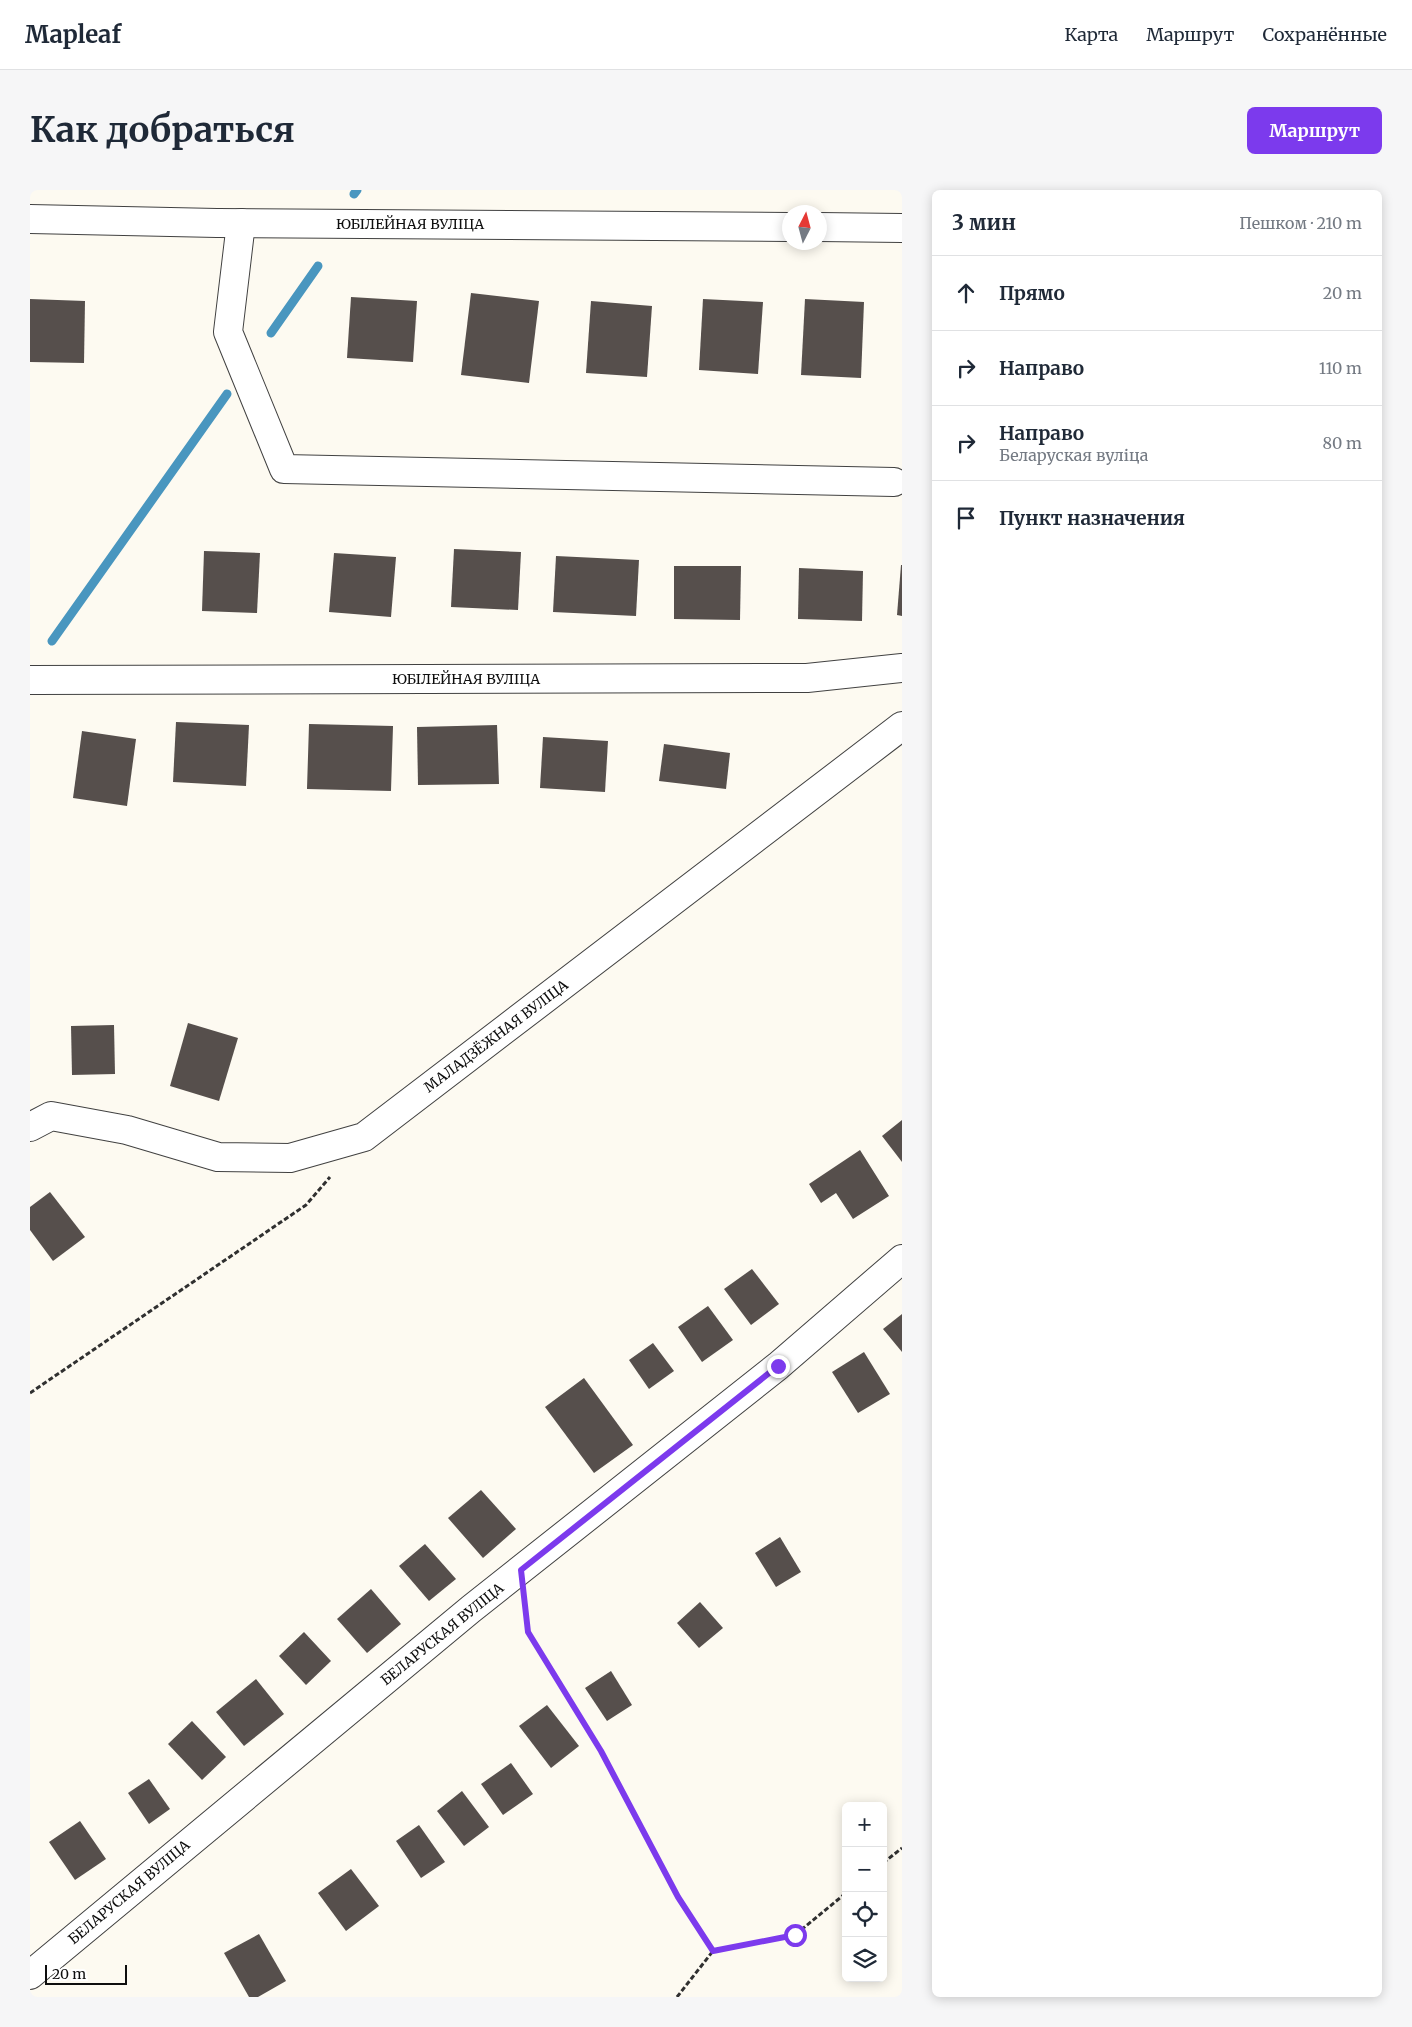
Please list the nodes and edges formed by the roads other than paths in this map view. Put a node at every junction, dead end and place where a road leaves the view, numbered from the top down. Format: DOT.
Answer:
graph roads {
  1 [pos="30,219"];
  2 [pos="241,222"];
  3 [pos="782,227"];
  4 [pos="827,227"];
  5 [pos="902,228"];
  6 [pos="894,482"];
  7 [pos="902,668"];
  8 [pos="30,680"];
  9 [pos="902,726"];
  10 [pos="30,1127"];
  11 [pos="902,1259"];
  12 [pos="30,1975"];
  1 -- 2 [label="street, ЮБІЛЕЙНАЯ ВУЛІЦА"];
  2 -- 3 [label="street, ЮБІЛЕЙНАЯ ВУЛІЦА"];
  2 -- 6 [label="street"];
  4 -- 5 [label="street"];
  7 -- 8 [label="street, ЮБІЛЕЙНАЯ ВУЛІЦА"];
  9 -- 10 [label="street, МАЛАДЗЁЖНАЯ ВУЛІЦА"];
  11 -- 12 [label="street, БЕЛАРУСКАЯ ВУЛІЦА"];
}
